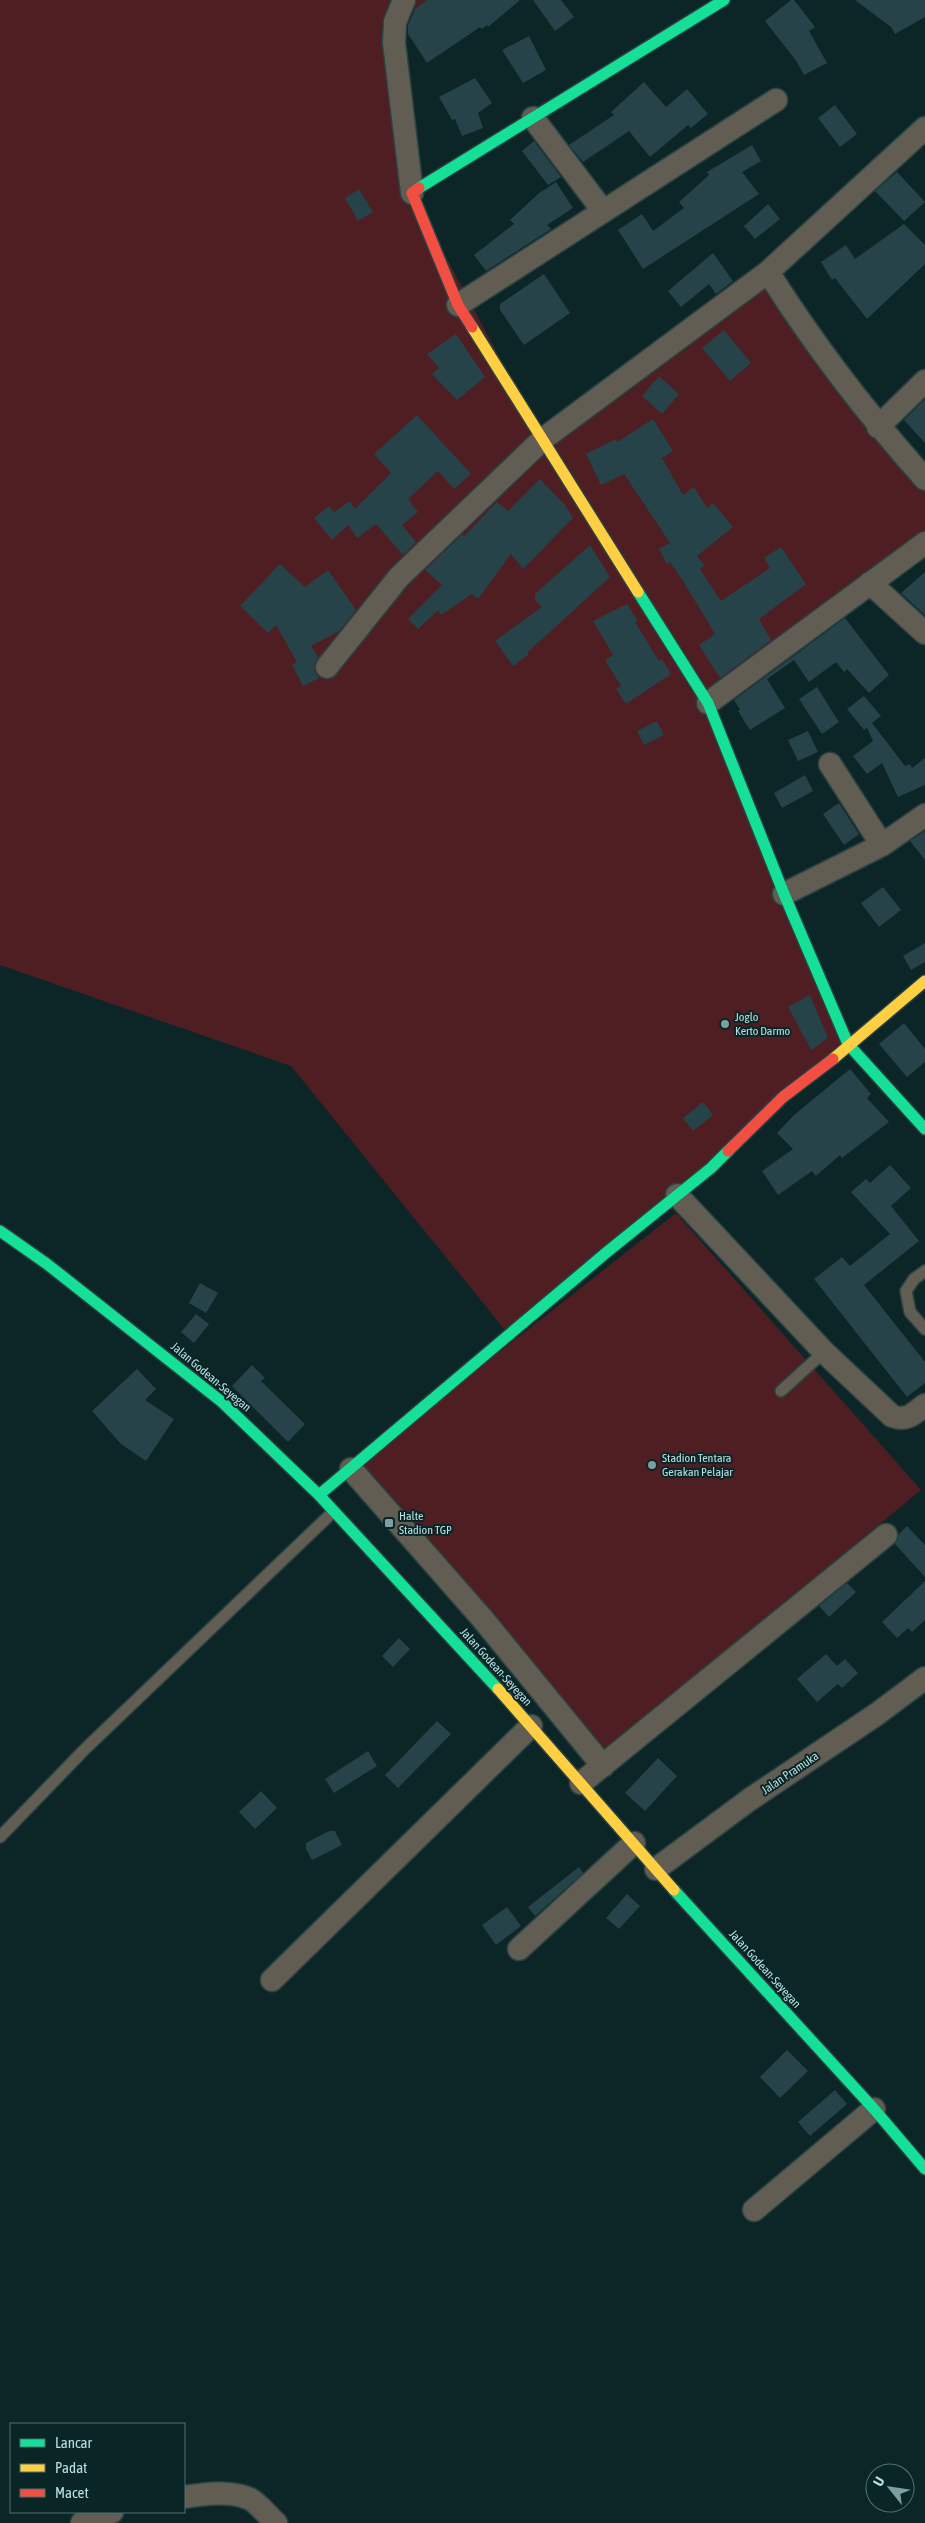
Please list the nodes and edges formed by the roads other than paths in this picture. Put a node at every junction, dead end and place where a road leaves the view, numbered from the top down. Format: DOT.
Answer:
graph roads {
  1 [pos="404,0"];
  2 [pos="724,0"];
  3 [pos="776,100"];
  4 [pos="533,118"];
  5 [pos="925,128"];
  6 [pos="412,193"];
  7 [pos="603,211"];
  8 [pos="768,272"];
  9 [pos="458,305"];
  10 [pos="925,381"];
  11 [pos="878,427"];
  12 [pos="544,440"];
  13 [pos="925,479"];
  14 [pos="925,543"];
  15 [pos="870,583"];
  16 [pos="925,633"];
  17 [pos="327,667"];
  18 [pos="708,703"];
  19 [pos="830,764"];
  20 [pos="925,815"];
  21 [pos="882,845"];
  22 [pos="784,894"];
  23 [pos="925,982"];
  24 [pos="848,1044"];
  25 [pos="925,1129"];
  26 [pos="677,1195"];
  27 [pos="0,1231"];
  28 [pos="925,1272"];
  29 [pos="925,1329"];
  30 [pos="824,1352"];
  31 [pos="781,1390"];
  32 [pos="925,1405"];
  33 [pos="351,1469"];
  34 [pos="319,1495"];
  35 [pos="334,1511"];
  36 [pos="886,1535"];
  37 [pos="925,1678"];
  38 [pos="531,1726"];
  39 [pos="603,1766"];
  40 [pos="582,1783"];
  41 [pos="0,1837"];
  42 [pos="634,1843"];
  43 [pos="656,1869"];
  44 [pos="519,1949"];
  45 [pos="272,1980"];
  46 [pos="874,2109"];
  47 [pos="925,2169"];
  48 [pos="754,2210"];
  49 [pos="185,2497"];
  50 [pos="109,2513"];
  51 [pos="82,2523"];
  52 [pos="276,2523"];
  1 -- 6 [label="street"];
  2 -- 4 [label="street"];
  3 -- 7 [label="street"];
  4 -- 6 [label="street"];
  4 -- 7 [label="street"];
  5 -- 8 [label="street"];
  6 -- 9 [label="street"];
  7 -- 9 [label="street"];
  8 -- 11 [label="street"];
  8 -- 12 [label="street"];
  9 -- 12 [label="street"];
  10 -- 11 [label="street"];
  11 -- 13 [label="street"];
  12 -- 17 [label="street"];
  12 -- 18 [label="street"];
  14 -- 15 [label="street"];
  15 -- 16 [label="street"];
  15 -- 18 [label="street"];
  18 -- 22 [label="street"];
  19 -- 21 [label="street"];
  20 -- 21 [label="street"];
  21 -- 22 [label="street"];
  22 -- 24 [label="street"];
  23 -- 24 [label="street"];
  24 -- 25 [label="street"];
  24 -- 26 [label="street"];
  26 -- 30 [label="street"];
  26 -- 33 [label="street"];
  27 -- 34 [label="street, Jalan Godean-Seyegan"];
  28 -- 29 [label="lane"];
  30 -- 31 [label="lane"];
  30 -- 32 [label="street"];
  33 -- 34 [label="street"];
  33 -- 39 [label="street"];
  34 -- 35 [label="street, Jalan Godean-Seyegan"];
  35 -- 38 [label="street, Jalan Godean-Seyegan"];
  35 -- 41 [label="lane"];
  36 -- 39 [label="street"];
  37 -- 43 [label="street, Jalan Pramuka"];
  38 -- 40 [label="street, Jalan Godean-Seyegan"];
  38 -- 45 [label="street"];
  39 -- 40 [label="street"];
  40 -- 42 [label="street, Jalan Godean-Seyegan"];
  42 -- 43 [label="street, Jalan Godean-Seyegan"];
  42 -- 44 [label="street"];
  43 -- 46 [label="street, Jalan Godean-Seyegan"];
  46 -- 47 [label="street, Jalan Godean-Seyegan"];
  46 -- 48 [label="street"];
  49 -- 52 [label="street"];
  50 -- 51 [label="street"];
}
